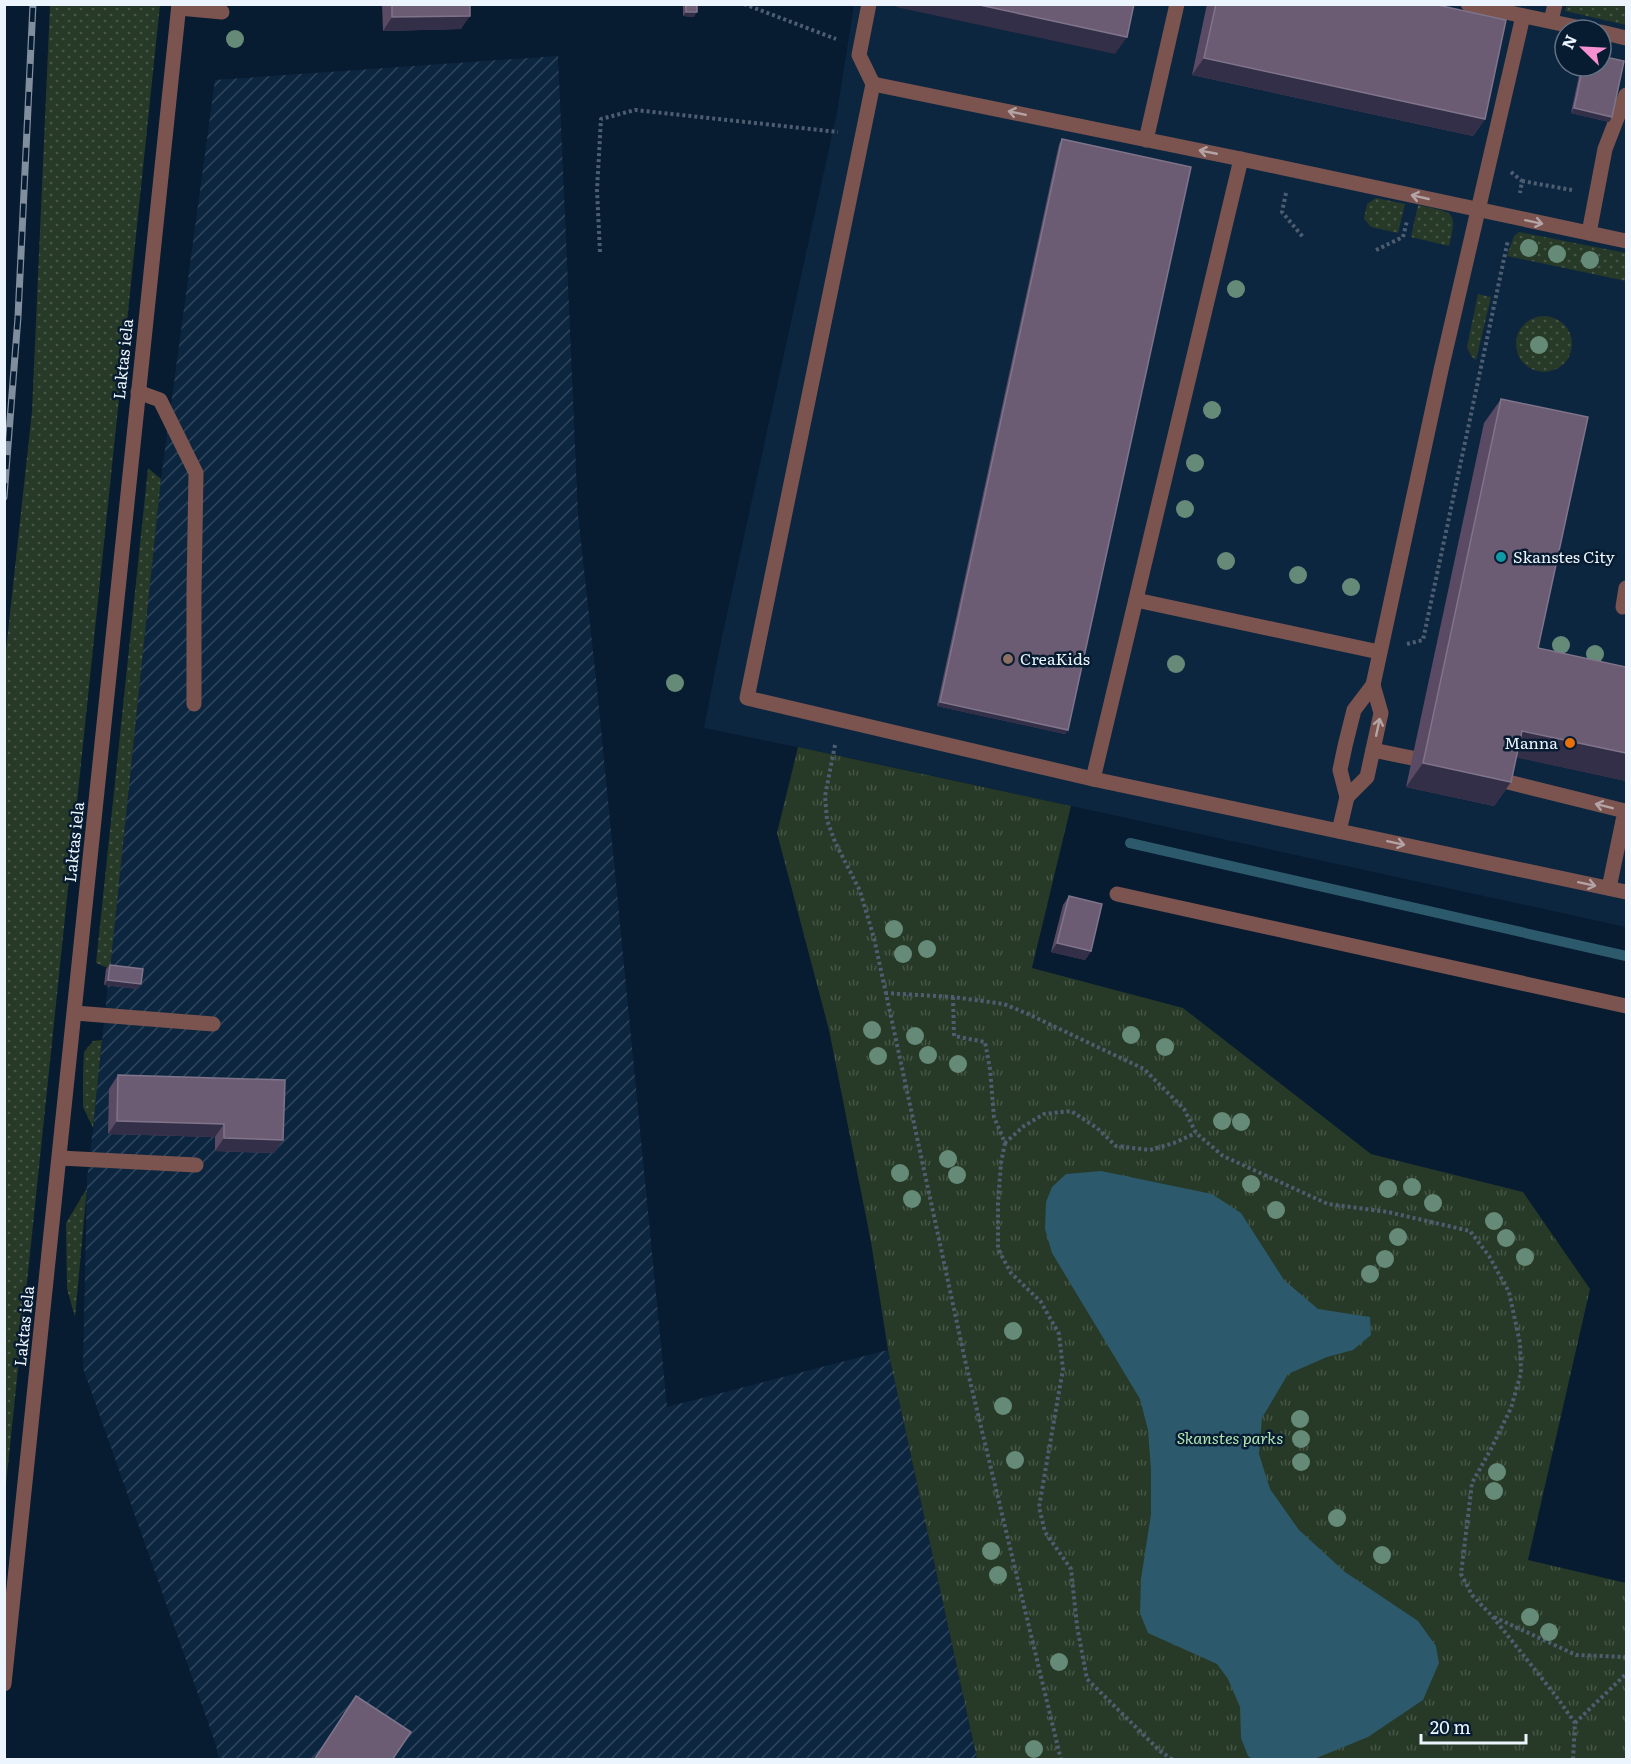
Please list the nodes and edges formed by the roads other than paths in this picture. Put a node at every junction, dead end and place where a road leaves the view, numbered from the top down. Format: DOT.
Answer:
graph roads {
  1 [pos="870,4"];
  2 [pos="1177,4"];
  3 [pos="1468,4"];
  4 [pos="1555,4"];
  5 [pos="179,6"];
  6 [pos="222,12"];
  7 [pos="1523,16"];
  8 [pos="1551,21"];
  9 [pos="873,84"];
  10 [pos="1626,95"];
  11 [pos="1146,140"];
  12 [pos="1241,159"];
  13 [pos="1477,210"];
  14 [pos="1589,233"];
  15 [pos="1626,241"];
  16 [pos="138,393"];
  17 [pos="1626,588"];
  18 [pos="1136,600"];
  19 [pos="1623,607"];
  20 [pos="1379,652"];
  21 [pos="1373,685"];
  22 [pos="194,704"];
  23 [pos="1373,750"];
  24 [pos="1412,758"];
  25 [pos="1094,779"];
  26 [pos="1500,780"];
  27 [pos="1347,797"];
  28 [pos="1339,831"];
  29 [pos="1609,888"];
  30 [pos="1626,892"];
  31 [pos="1117,894"];
  32 [pos="1626,1006"];
  33 [pos="75,1013"];
  34 [pos="213,1024"];
  35 [pos="60,1158"];
  36 [pos="196,1166"];
  37 [pos="4,1684"];
  1 -- 9 [label="street"];
  2 -- 11 [label="street"];
  3 -- 7 [label="street"];
  4 -- 8 [label="street"];
  5 -- 6 [label="street"];
  5 -- 16 [label="street, Laktas iela"];
  7 -- 8 [label="street"];
  7 -- 13 [label="street"];
  11 -- 9 [label="street, one-way"];
  9 -- 25 [label="street"];
  10 -- 14 [label="street"];
  12 -- 11 [label="street, one-way"];
  13 -- 12 [label="street, one-way"];
  12 -- 18 [label="street"];
  13 -- 14 [label="street, one-way"];
  13 -- 20 [label="street"];
  14 -- 15 [label="street"];
  16 -- 22 [label="street"];
  16 -- 33 [label="street, Laktas iela"];
  17 -- 19 [label="street"];
  18 -- 20 [label="street"];
  18 -- 25 [label="street"];
  20 -- 21 [label="street"];
  23 -- 21 [label="street, one-way"];
  21 -- 27 [label="street"];
  23 -- 24 [label="street"];
  23 -- 27 [label="street"];
  25 -- 28 [label="street"];
  29 -- 26 [label="street, one-way"];
  27 -- 28 [label="street"];
  28 -- 29 [label="street, one-way"];
  29 -- 30 [label="street"];
  31 -- 32 [label="street"];
  33 -- 34 [label="street"];
  33 -- 35 [label="street, Laktas iela"];
  35 -- 36 [label="street"];
  35 -- 37 [label="street, Laktas iela"];
}
